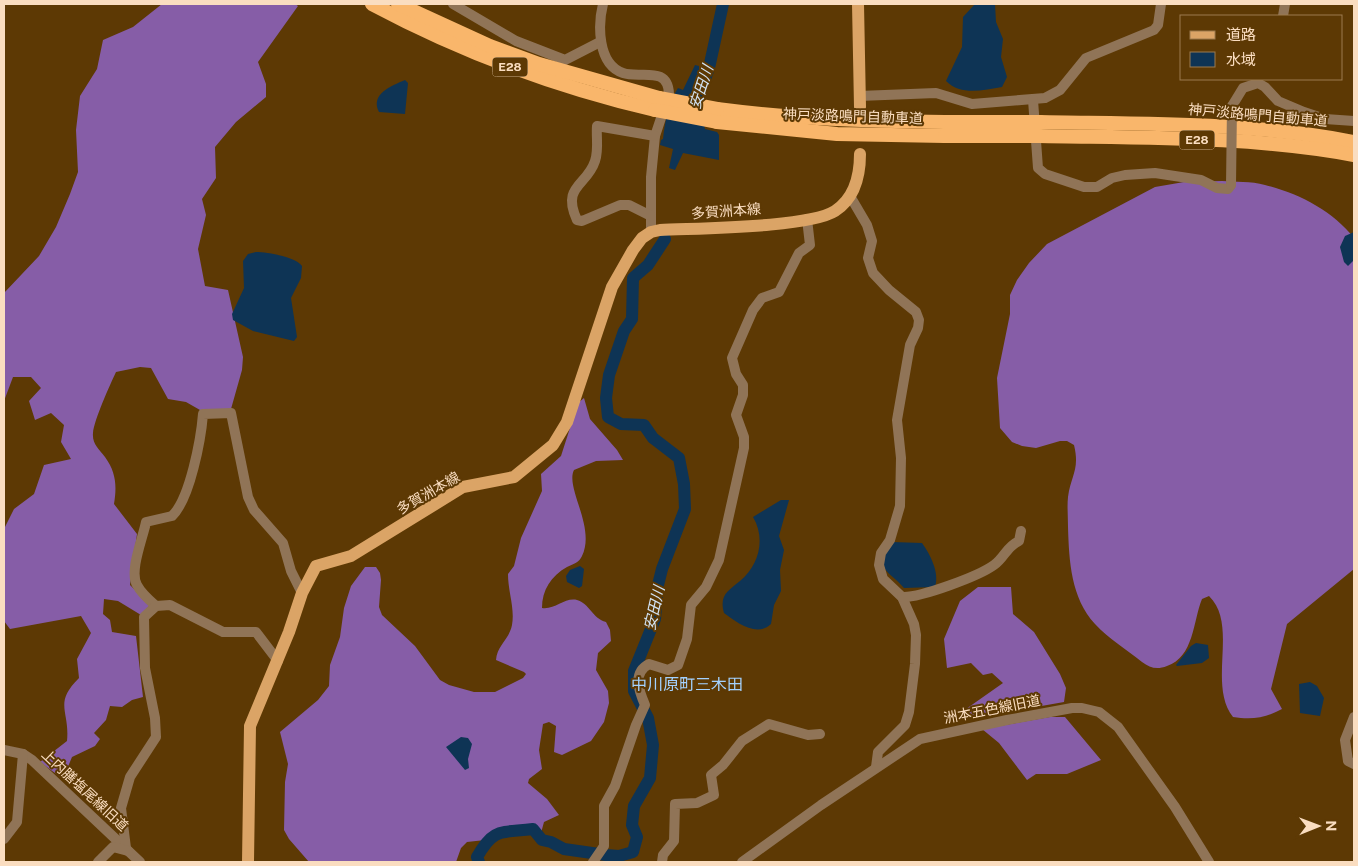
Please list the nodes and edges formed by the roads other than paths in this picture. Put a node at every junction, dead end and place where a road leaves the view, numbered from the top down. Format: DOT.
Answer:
graph roads {
  1 [pos="372,4"];
  2 [pos="398,4"];
  3 [pos="453,4"];
  4 [pos="602,4"];
  5 [pos="858,4"];
  6 [pos="1161,4"];
  7 [pos="600,42"];
  8 [pos="1266,83"];
  9 [pos="1033,100"];
  10 [pos="860,102"];
  11 [pos="657,104"];
  12 [pos="1354,121"];
  13 [pos="945,129"];
  14 [pos="655,136"];
  15 [pos="1354,142"];
  16 [pos="860,154"];
  17 [pos="1354,156"];
  18 [pos="850,196"];
  19 [pos="651,216"];
  20 [pos="807,219"];
  21 [pos="651,232"];
  22 [pos="1021,531"];
  23 [pos="302,593"];
  24 [pos="902,597"];
  25 [pos="156,606"];
  26 [pos="278,661"];
  27 [pos="1354,717"];
  28 [pos="820,734"];
  29 [pos="4,750"];
  30 [pos="24,754"];
  31 [pos="1354,764"];
  32 [pos="876,767"];
  33 [pos="4,838"];
  34 [pos="129,850"];
  35 [pos="597,857"];
  36 [pos="757,857"];
  37 [pos="98,862"];
  38 [pos="140,862"];
  39 [pos="248,862"];
  40 [pos="662,862"];
  41 [pos="742,862"];
  42 [pos="1209,862"];
  1 -- 11 [label="highway, 神戸淡路鳴門自動車道 / E28"];
  2 -- 11 [label="highway, 神戸淡路鳴門自動車道 / E28"];
  3 -- 7 [label="street"];
  4 -- 7 [label="street"];
  5 -- 10 [label="main road"];
  6 -- 9 [label="street"];
  7 -- 14 [label="street"];
  8 -- 9 [label="street, bridge"];
  8 -- 12 [label="street"];
  9 -- 10 [label="street"];
  11 -- 13 [label="highway, 神戸淡路鳴門自動車道 / E28, bridge"];
  13 -- 15 [label="highway, 神戸淡路鳴門自動車道 / E28, bridge"];
  13 -- 17 [label="highway, 神戸淡路鳴門自動車道 / E28, bridge"];
  14 -- 19 [label="street"];
  14 -- 19 [label="street"];
  16 -- 18 [label="main road, 多賀洲本線"];
  18 -- 20 [label="main road, 多賀洲本線"];
  18 -- 24 [label="street"];
  19 -- 21 [label="street"];
  20 -- 21 [label="main road, 多賀洲本線"];
  20 -- 35 [label="street"];
  21 -- 23 [label="main road, 多賀洲本線"];
  22 -- 24 [label="street"];
  23 -- 25 [label="street"];
  23 -- 26 [label="main road, 多賀洲本線"];
  24 -- 32 [label="street"];
  25 -- 26 [label="street"];
  25 -- 34 [label="street"];
  26 -- 39 [label="main road, 多賀洲本線"];
  27 -- 31 [label="street"];
  28 -- 40 [label="street"];
  29 -- 30 [label="street, 上内膳塩尾線旧道"];
  30 -- 33 [label="street"];
  30 -- 34 [label="street, 上内膳塩尾線旧道"];
  32 -- 36 [label="street, 洲本五色線旧道"];
  32 -- 42 [label="street, 洲本五色線旧道"];
  34 -- 37 [label="street"];
  34 -- 38 [label="street, 上内膳塩尾線旧道"];
  36 -- 41 [label="street, 洲本五色線旧道"];
}
